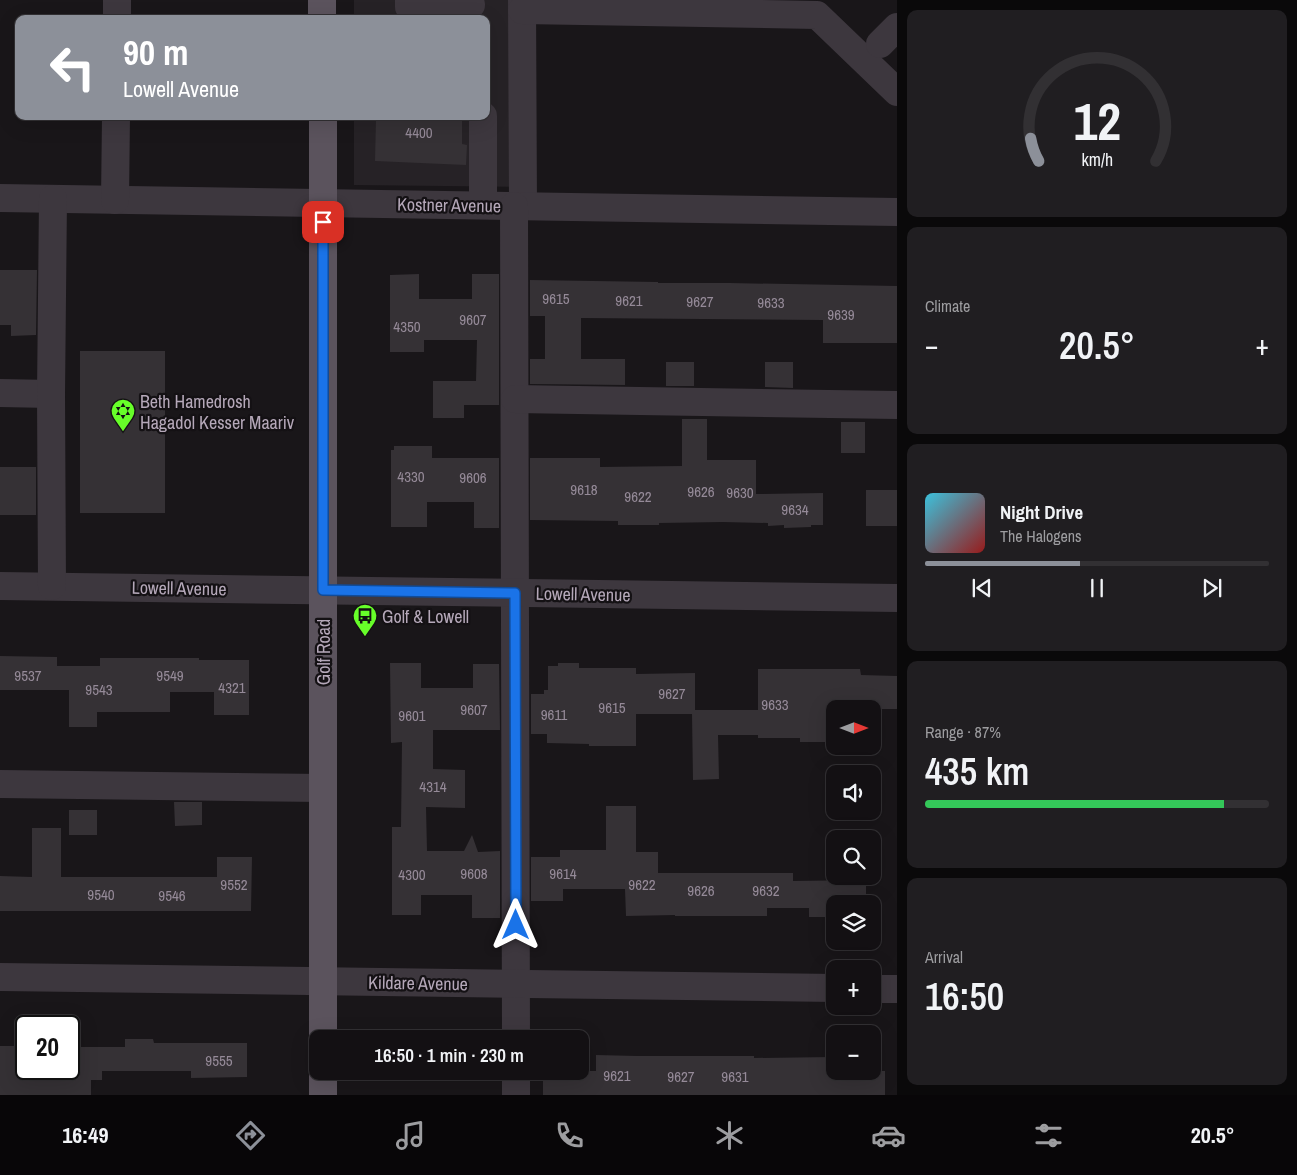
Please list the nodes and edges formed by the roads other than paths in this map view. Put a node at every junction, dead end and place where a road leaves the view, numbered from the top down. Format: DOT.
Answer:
graph roads {
  1 [pos="117,0"];
  2 [pos="322,0"];
  3 [pos="409,0"];
  4 [pos="470,0"];
  5 [pos="522,5"];
  6 [pos="117,15"];
  7 [pos="322,15"];
  8 [pos="897,92"];
  9 [pos="116,120"];
  10 [pos="323,120"];
  11 [pos="483,120"];
  12 [pos="0,198"];
  13 [pos="53,199"];
  14 [pos="116,200"];
  15 [pos="323,203"];
  16 [pos="483,206"];
  17 [pos="518,206"];
  18 [pos="897,212"];
  19 [pos="0,393"];
  20 [pos="52,394"];
  21 [pos="515,399"];
  22 [pos="897,405"];
  23 [pos="0,586"];
  24 [pos="52,586"];
  25 [pos="323,590"];
  26 [pos="515,593"];
  27 [pos="897,598"];
  28 [pos="0,784"];
  29 [pos="323,788"];
  30 [pos="0,977"];
  31 [pos="323,981"];
  32 [pos="516,984"];
  33 [pos="826,988"];
  34 [pos="881,989"];
  35 [pos="897,989"];
  36 [pos="323,1030"];
  37 [pos="516,1030"];
  38 [pos="323,1080"];
  39 [pos="516,1080"];
  40 [pos="323,1095"];
  41 [pos="516,1095"];
  1 -- 6 [label="street"];
  2 -- 7 [label="main road"];
  3 -- 4 [label="street"];
  5 -- 8 [label="street"];
  5 -- 17 [label="street"];
  9 -- 14 [label="street"];
  10 -- 15 [label="main road, Golf Road"];
  11 -- 16 [label="street"];
  12 -- 13 [label="street, Kostner Avenue"];
  13 -- 14 [label="street, Kostner Avenue"];
  13 -- 20 [label="street"];
  14 -- 15 [label="street, Kostner Avenue"];
  15 -- 16 [label="street, Kostner Avenue"];
  15 -- 25 [label="main road, Golf Road"];
  16 -- 17 [label="street, Kostner Avenue"];
  17 -- 18 [label="street, Kostner Avenue"];
  17 -- 21 [label="street"];
  19 -- 20 [label="street"];
  20 -- 24 [label="street"];
  21 -- 22 [label="street"];
  21 -- 26 [label="street"];
  23 -- 24 [label="street, Lowell Avenue"];
  24 -- 25 [label="street, Lowell Avenue"];
  25 -- 26 [label="street, Lowell Avenue"];
  25 -- 29 [label="main road, Golf Road"];
  26 -- 27 [label="street, Lowell Avenue"];
  26 -- 32 [label="street"];
  28 -- 29 [label="street"];
  29 -- 31 [label="main road, Golf Road"];
  30 -- 31 [label="street, Kildare Avenue"];
  31 -- 32 [label="street, Kildare Avenue"];
  31 -- 36 [label="main road, Golf Road"];
  32 -- 33 [label="street, Kildare Avenue"];
  32 -- 37 [label="street"];
  34 -- 35 [label="street"];
  38 -- 40 [label="main road"];
  39 -- 41 [label="street"];
}
